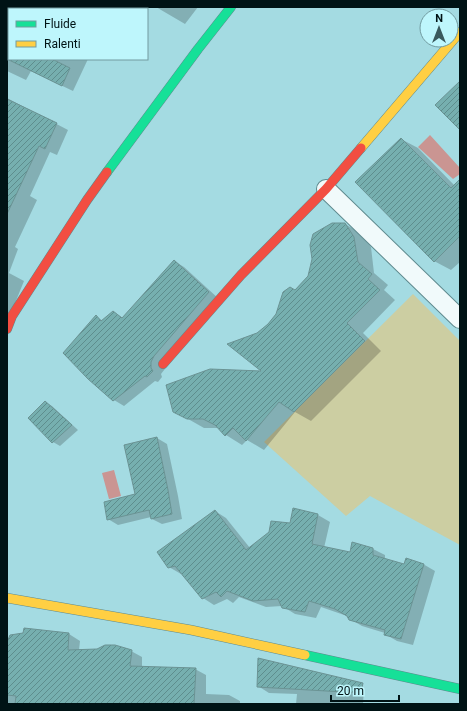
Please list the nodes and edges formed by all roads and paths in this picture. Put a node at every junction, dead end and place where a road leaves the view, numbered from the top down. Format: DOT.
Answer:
graph roads {
  1 [pos="232,7"];
  2 [pos="460,32"];
  3 [pos="326,189"];
  4 [pos="460,319"];
  5 [pos="7,329"];
  6 [pos="163,364"];
  7 [pos="7,598"];
  8 [pos="460,689"];
  1 -- 5 [label="street"];
  2 -- 3 [label="street"];
  3 -- 4 [label="street"];
  3 -- 6 [label="street"];
  7 -- 8 [label="street"];
}
